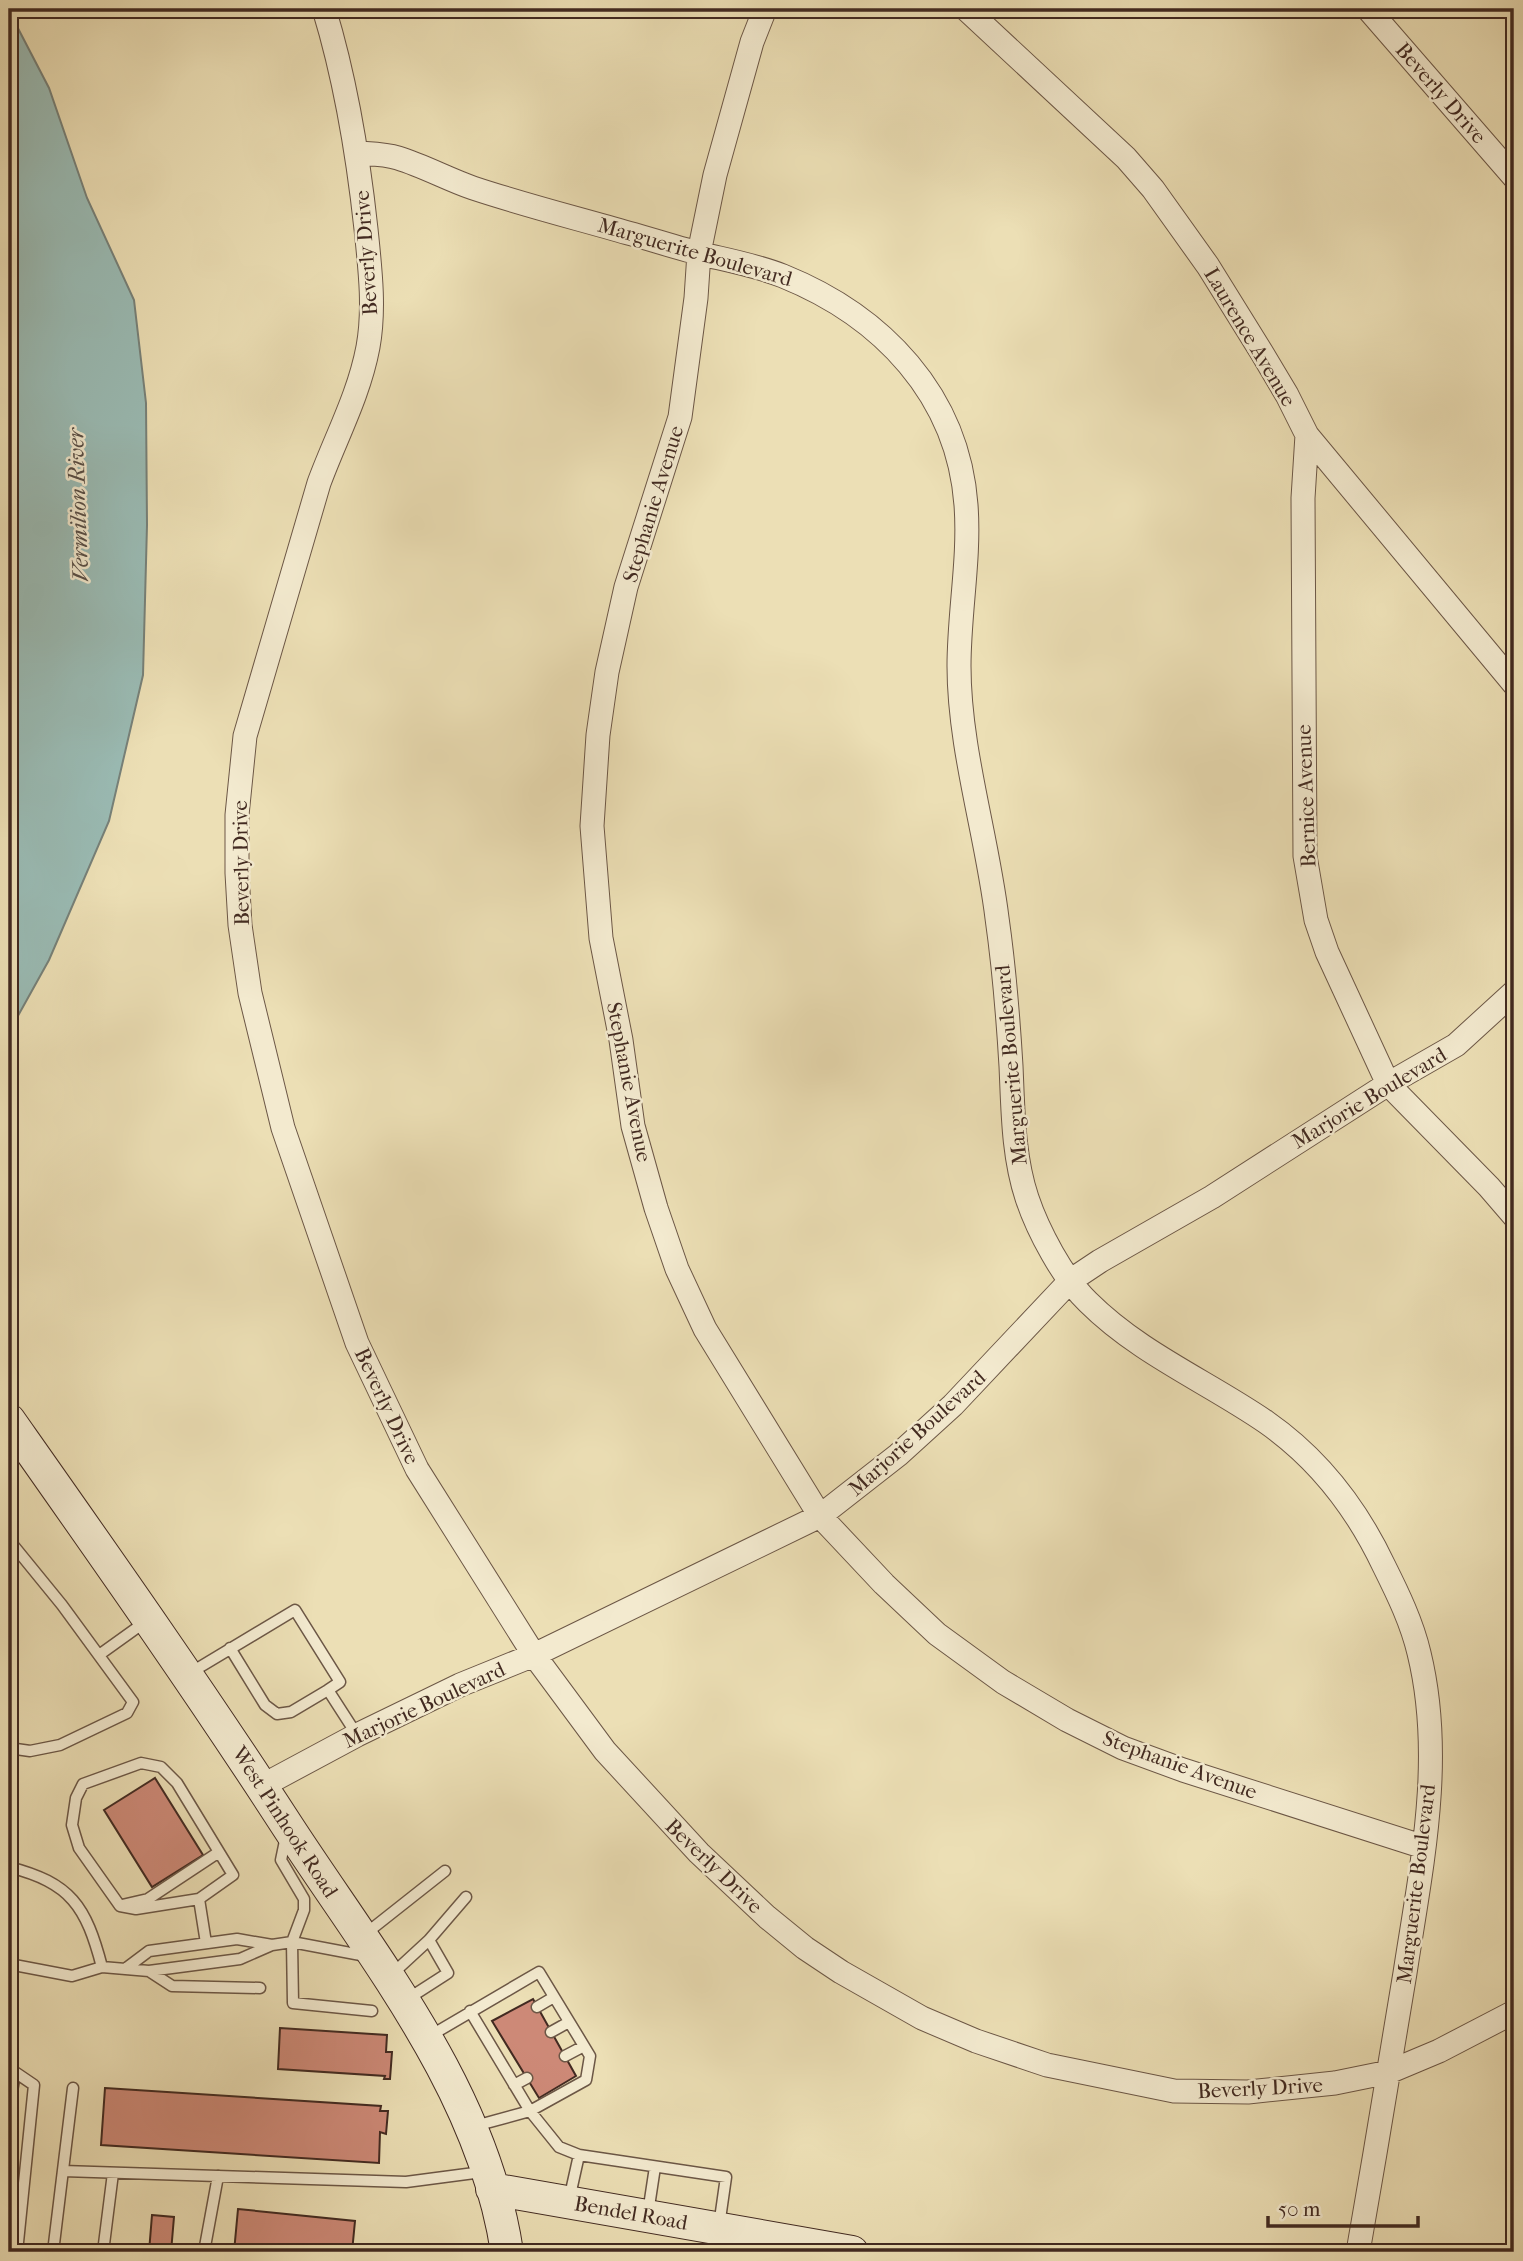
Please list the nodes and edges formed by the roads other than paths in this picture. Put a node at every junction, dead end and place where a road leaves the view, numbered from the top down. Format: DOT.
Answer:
graph roads {
  1 [pos="324,9"];
  2 [pos="765,9"];
  3 [pos="966,9"];
  4 [pos="1368,9"];
  5 [pos="358,153"];
  6 [pos="1514,177"];
  7 [pos="699,253"];
  8 [pos="1307,435"];
  9 [pos="1514,684"];
  10 [pos="1514,992"];
  11 [pos="1388,1084"];
  12 [pos="1514,1216"];
  13 [pos="1070,1281"];
  14 [pos="9,1420"];
  15 [pos="820,1516"];
  16 [pos="9,1541"];
  17 [pos="150,1618"];
  18 [pos="230,1648"];
  19 [pos="99,1655"];
  20 [pos="534,1655"];
  21 [pos="188,1675"];
  22 [pos="328,1690"];
  23 [pos="357,1735"];
  24 [pos="9,1748"];
  25 [pos="262,1786"];
  26 [pos="288,1827"];
  27 [pos="1424,1847"];
  28 [pos="219,1852"];
  29 [pos="9,1867"];
  30 [pos="445,1871"];
  31 [pos="466,1896"];
  32 [pos="199,1899"];
  33 [pos="120,1906"];
  34 [pos="429,1940"];
  35 [pos="292,1942"];
  36 [pos="206,1943"];
  37 [pos="272,1945"];
  38 [pos="9,1964"];
  39 [pos="102,1967"];
  40 [pos="125,1969"];
  41 [pos="382,1969"];
  42 [pos="149,1971"];
  43 [pos="260,1988"];
  44 [pos="554,1997"];
  45 [pos="537,2007"];
  46 [pos="372,2011"];
  47 [pos="470,2011"];
  48 [pos="1514,2012"];
  49 [pos="569,2022"];
  50 [pos="497,2030"];
  51 [pos="551,2032"];
  52 [pos="425,2038"];
  53 [pos="485,2038"];
  54 [pos="584,2046"];
  55 [pos="512,2054"];
  56 [pos="565,2056"];
  57 [pos="499,2060"];
  58 [pos="9,2068"];
  59 [pos="1389,2072"];
  60 [pos="527,2078"];
  61 [pos="514,2085"];
  62 [pos="73,2088"];
  63 [pos="530,2111"];
  64 [pos="471,2127"];
  65 [pos="579,2155"];
  66 [pos="654,2167"];
  67 [pos="63,2171"];
  68 [pos="113,2173"];
  69 [pos="218,2176"];
  70 [pos="489,2180"];
  71 [pos="568,2202"];
  72 [pos="647,2216"];
  73 [pos="719,2228"];
  74 [pos="782,2245"];
  75 [pos="17,2252"];
  76 [pos="53,2252"];
  77 [pos="103,2252"];
  78 [pos="204,2252"];
  79 [pos="507,2252"];
  80 [pos="852,2252"];
  81 [pos="1358,2252"];
  1 -- 5 [label="street, Beverly Drive"];
  2 -- 7 [label="street, Stephanie Avenue"];
  3 -- 8 [label="street, Laurence Avenue"];
  4 -- 6 [label="street, Beverly Drive"];
  5 -- 7 [label="street, Marguerite Boulevard"];
  5 -- 20 [label="street, Beverly Drive"];
  7 -- 13 [label="street, Marguerite Boulevard"];
  7 -- 15 [label="street, Stephanie Avenue"];
  8 -- 9 [label="street, Laurence Avenue"];
  8 -- 11 [label="street, Bernice Avenue"];
  10 -- 11 [label="street, Marjorie Boulevard"];
  11 -- 12 [label="street, Bernice Avenue"];
  11 -- 13 [label="street, Marjorie Boulevard"];
  13 -- 15 [label="street, Marjorie Boulevard"];
  13 -- 27 [label="street, Marguerite Boulevard"];
  14 -- 17 [label="main road, West Pinhook Road"];
  15 -- 20 [label="street, Marjorie Boulevard"];
  15 -- 27 [label="street, Stephanie Avenue"];
  16 -- 19 [label="lane"];
  17 -- 19 [label="lane"];
  17 -- 21 [label="main road, West Pinhook Road"];
  18 -- 21 [label="lane"];
  18 -- 22 [label="lane"];
  18 -- 22 [label="lane"];
  19 -- 24 [label="lane"];
  20 -- 23 [label="street, Marjorie Boulevard"];
  20 -- 59 [label="street, Beverly Drive"];
  21 -- 25 [label="main road, West Pinhook Road"];
  22 -- 23 [label="lane"];
  23 -- 25 [label="street, Marjorie Boulevard"];
  25 -- 26 [label="main road, West Pinhook Road"];
  26 -- 35 [label="lane"];
  26 -- 41 [label="main road, West Pinhook Road"];
  27 -- 59 [label="street, Marguerite Boulevard"];
  28 -- 32 [label="lane"];
  28 -- 33 [label="lane"];
  28 -- 33 [label="lane"];
  29 -- 39 [label="lane"];
  30 -- 41 [label="lane"];
  31 -- 34 [label="lane"];
  32 -- 33 [label="lane"];
  32 -- 36 [label="lane"];
  34 -- 41 [label="lane"];
  34 -- 41 [label="lane"];
  35 -- 37 [label="lane"];
  35 -- 41 [label="lane"];
  35 -- 46 [label="lane"];
  36 -- 37 [label="lane"];
  36 -- 40 [label="lane"];
  37 -- 42 [label="lane"];
  38 -- 39 [label="lane"];
  39 -- 40 [label="lane"];
  40 -- 42 [label="lane"];
  41 -- 52 [label="main road, West Pinhook Road"];
  42 -- 43 [label="lane"];
  44 -- 45 [label="lane"];
  44 -- 47 [label="lane"];
  44 -- 49 [label="lane"];
  47 -- 52 [label="lane"];
  47 -- 53 [label="lane"];
  48 -- 59 [label="street, Beverly Drive"];
  49 -- 51 [label="lane"];
  49 -- 54 [label="lane"];
  50 -- 53 [label="lane"];
  52 -- 64 [label="main road, West Pinhook Road"];
  53 -- 57 [label="lane"];
  54 -- 56 [label="lane"];
  54 -- 63 [label="lane"];
  55 -- 57 [label="lane"];
  57 -- 61 [label="lane"];
  58 -- 75 [label="lane"];
  59 -- 81 [label="street, Marguerite Boulevard"];
  60 -- 61 [label="lane"];
  61 -- 63 [label="lane"];
  62 -- 67 [label="lane"];
  63 -- 64 [label="lane"];
  63 -- 65 [label="lane"];
  64 -- 70 [label="main road, West Pinhook Road"];
  65 -- 66 [label="lane"];
  65 -- 71 [label="lane"];
  66 -- 72 [label="lane"];
  66 -- 73 [label="lane"];
  67 -- 68 [label="lane"];
  67 -- 76 [label="lane"];
  68 -- 69 [label="lane"];
  68 -- 77 [label="lane"];
  69 -- 70 [label="lane"];
  69 -- 78 [label="lane"];
  70 -- 71 [label="main road, Bendel Road"];
  70 -- 79 [label="main road, West Pinhook Road"];
  71 -- 72 [label="main road, Bendel Road"];
  72 -- 73 [label="main road, Bendel Road"];
  73 -- 74 [label="main road, Bendel Road"];
  74 -- 80 [label="main road, Bendel Road"];
}
